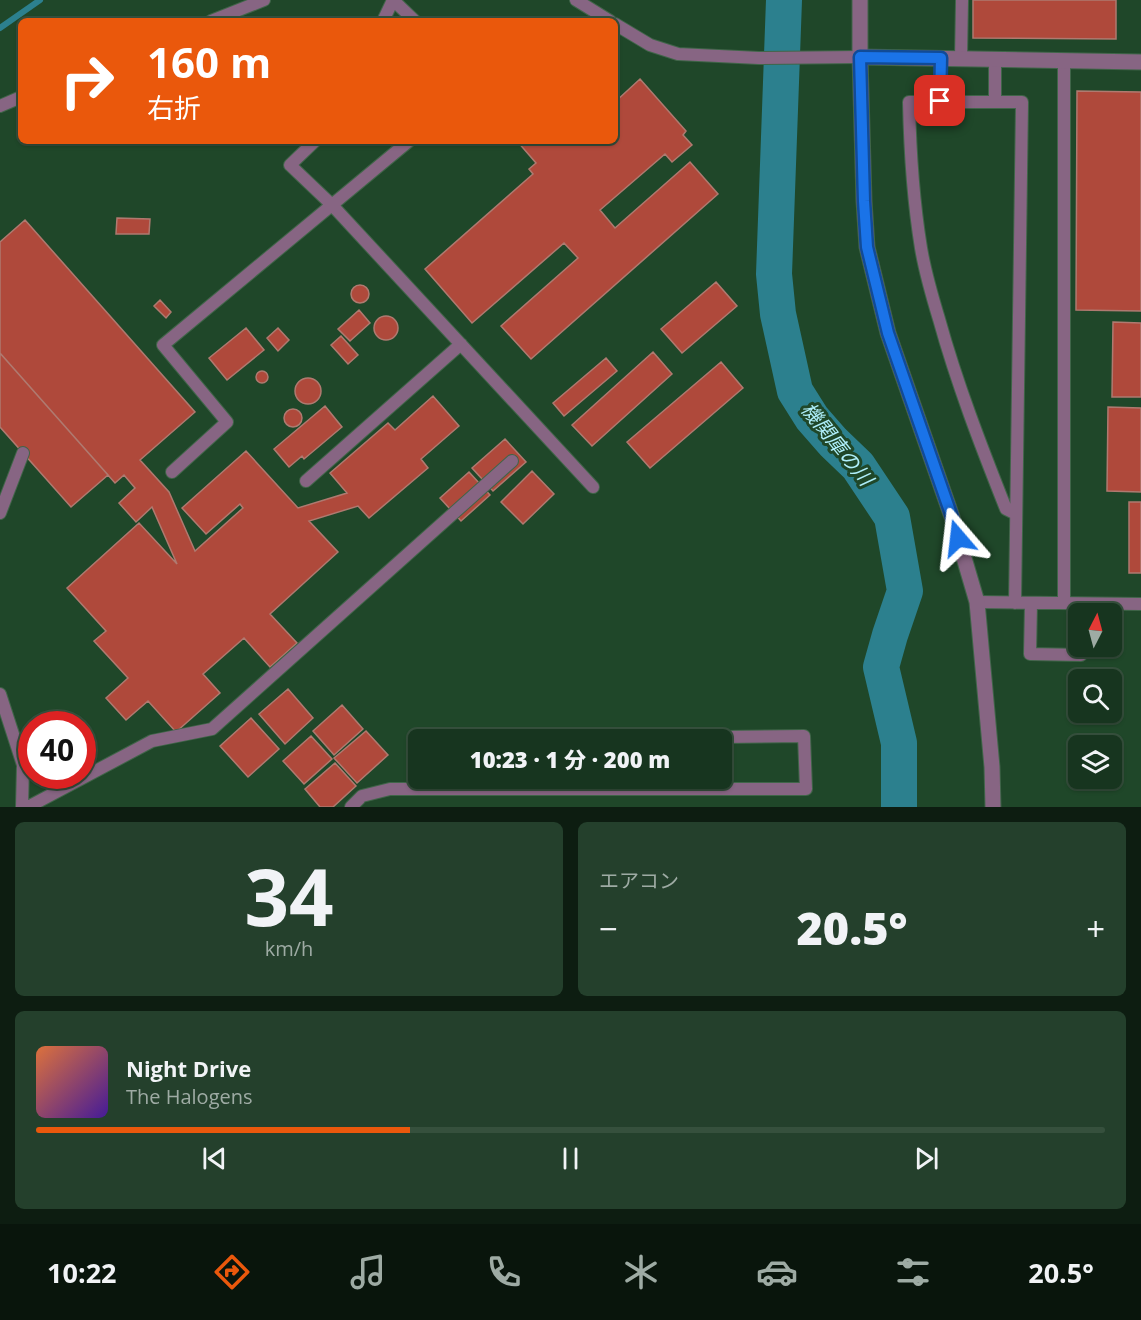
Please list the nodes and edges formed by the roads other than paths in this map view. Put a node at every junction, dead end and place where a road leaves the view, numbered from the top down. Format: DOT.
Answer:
graph roads {
  1 [pos="264,0"];
  2 [pos="393,0"];
  3 [pos="576,0"];
  4 [pos="860,0"];
  5 [pos="962,0"];
  6 [pos="219,18"];
  7 [pos="384,18"];
  8 [pos="412,18"];
  9 [pos="605,18"];
  10 [pos="618,26"];
  11 [pos="860,57"];
  12 [pos="941,58"];
  13 [pos="961,59"];
  14 [pos="995,59"];
  15 [pos="1064,60"];
  16 [pos="1141,62"];
  17 [pos="18,98"];
  18 [pos="940,101"];
  19 [pos="994,101"];
  20 [pos="0,106"];
  21 [pos="312,144"];
  22 [pos="405,144"];
  23 [pos="332,205"];
  24 [pos="461,344"];
  25 [pos="23,453"];
  26 [pos="512,461"];
  27 [pos="172,472"];
  28 [pos="306,481"];
  29 [pos="593,487"];
  30 [pos="0,513"];
  31 [pos="1016,514"];
  32 [pos="977,602"];
  33 [pos="1015,603"];
  34 [pos="1031,603"];
  35 [pos="1065,603"];
  36 [pos="1141,604"];
  37 [pos="1068,655"];
  38 [pos="0,697"];
  39 [pos="732,737"];
  40 [pos="408,787"];
  41 [pos="732,788"];
  42 [pos="22,807"];
  43 [pos="28,807"];
  44 [pos="351,807"];
  45 [pos="993,807"];
  1 -- 6 [label="lane"];
  2 -- 7 [label="lane"];
  2 -- 8 [label="lane"];
  3 -- 9 [label="lane"];
  4 -- 11 [label="street"];
  5 -- 13 [label="lane"];
  10 -- 11 [label="lane"];
  11 -- 12 [label="street"];
  11 -- 32 [label="street"];
  12 -- 13 [label="street"];
  12 -- 18 [label="lane"];
  13 -- 14 [label="street"];
  14 -- 15 [label="street"];
  14 -- 19 [label="lane"];
  15 -- 16 [label="street"];
  15 -- 35 [label="lane"];
  17 -- 20 [label="lane"];
  18 -- 19 [label="lane"];
  18 -- 31 [label="lane"];
  19 -- 31 [label="lane"];
  21 -- 23 [label="lane"];
  22 -- 23 [label="lane"];
  23 -- 24 [label="lane"];
  23 -- 27 [label="lane"];
  24 -- 28 [label="lane"];
  24 -- 29 [label="lane"];
  25 -- 30 [label="lane"];
  26 -- 43 [label="lane"];
  31 -- 33 [label="lane"];
  32 -- 33 [label="lane"];
  32 -- 45 [label="street"];
  33 -- 34 [label="lane"];
  34 -- 35 [label="lane"];
  34 -- 37 [label="lane"];
  35 -- 36 [label="lane"];
  38 -- 42 [label="lane"];
  39 -- 41 [label="lane"];
  40 -- 44 [label="lane"];
}
